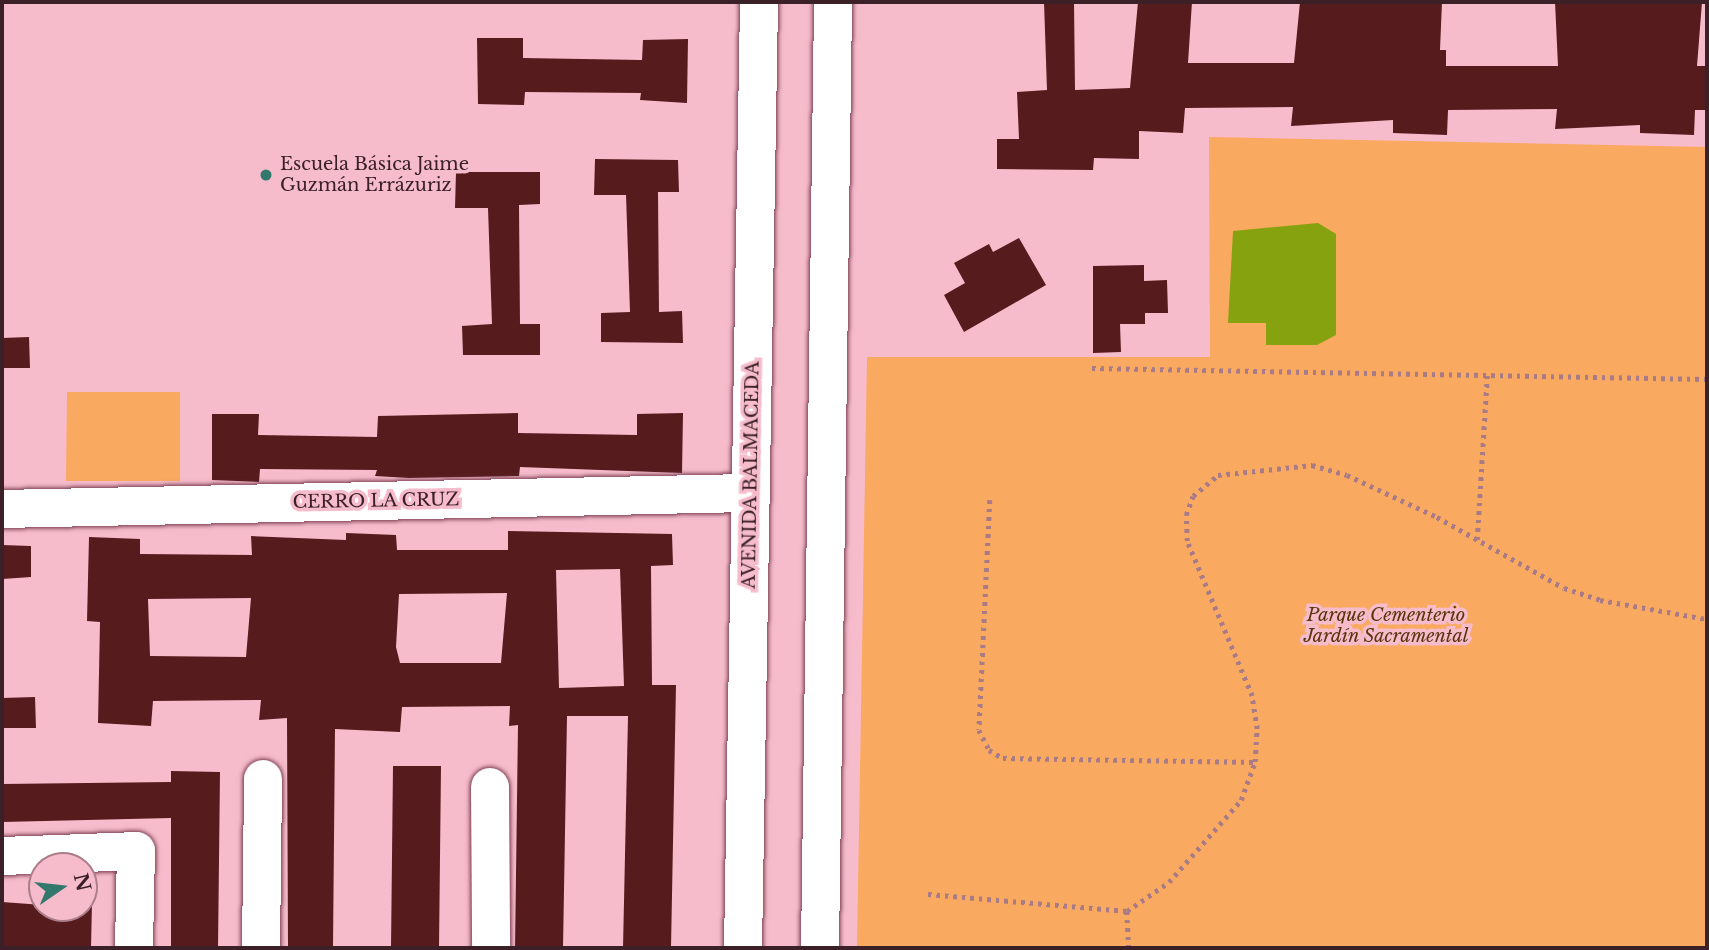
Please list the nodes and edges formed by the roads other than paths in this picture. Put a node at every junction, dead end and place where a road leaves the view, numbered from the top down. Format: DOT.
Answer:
graph roads {
  1 [pos="759,2"];
  2 [pos="833,2"];
  3 [pos="750,493"];
  4 [pos="2,509"];
  5 [pos="262,779"];
  6 [pos="490,787"];
  7 [pos="2,856"];
  8 [pos="134,948"];
  9 [pos="261,948"];
  10 [pos="491,948"];
  11 [pos="743,948"];
  12 [pos="820,948"];
  1 -- 3 [label="street, AVENIDA BALMACEDA"];
  2 -- 12 [label="street"];
  3 -- 4 [label="street, CERRO LA CRUZ"];
  3 -- 11 [label="street, AVENIDA BALMACEDA"];
  5 -- 9 [label="street"];
  6 -- 10 [label="street"];
  7 -- 8 [label="street"];
}
